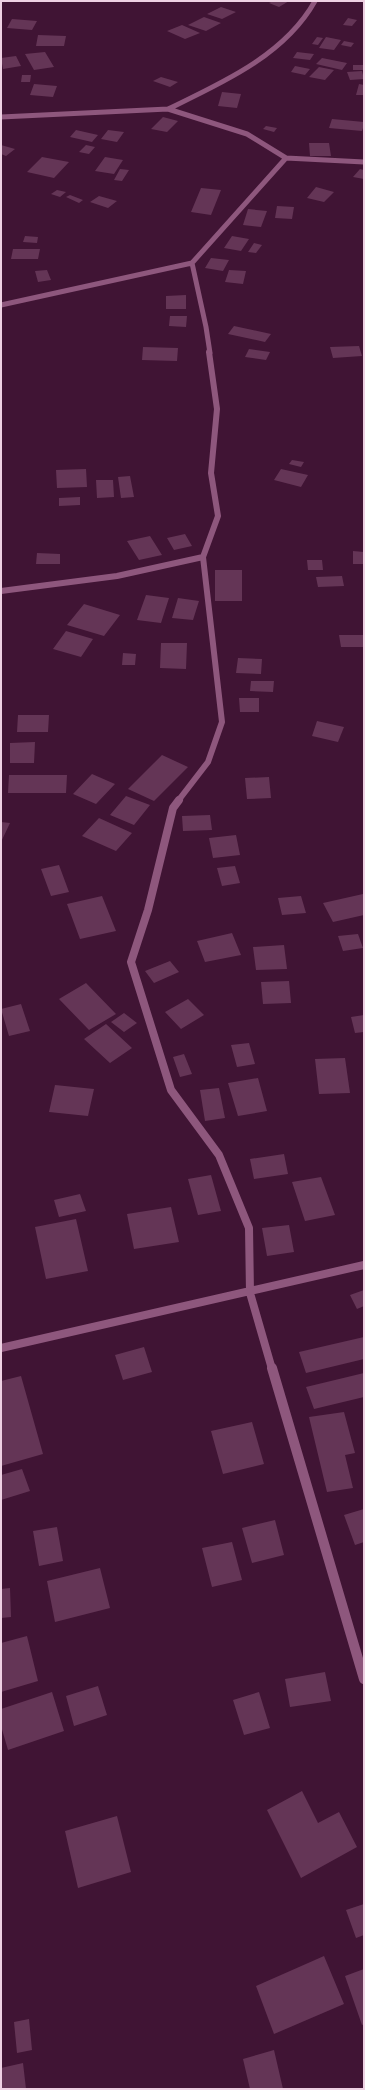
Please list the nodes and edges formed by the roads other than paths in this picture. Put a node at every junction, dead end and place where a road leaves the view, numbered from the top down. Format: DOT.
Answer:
graph roads {
  1 [pos="315,1"];
  2 [pos="168,109"];
  3 [pos="1,117"];
  4 [pos="286,158"];
  5 [pos="364,162"];
  6 [pos="192,263"];
  7 [pos="1,305"];
  8 [pos="203,557"];
  9 [pos="1,591"];
  10 [pos="364,1266"];
  11 [pos="250,1293"];
  12 [pos="1,1348"];
  13 [pos="364,1679"];
  1 -- 2 [label="street"];
  2 -- 3 [label="street"];
  2 -- 4 [label="street"];
  4 -- 5 [label="street"];
  4 -- 6 [label="street"];
  6 -- 7 [label="street"];
  6 -- 8 [label="street"];
  8 -- 9 [label="street"];
  8 -- 11 [label="street"];
  10 -- 11 [label="street"];
  11 -- 12 [label="street"];
  11 -- 13 [label="street"];
}
